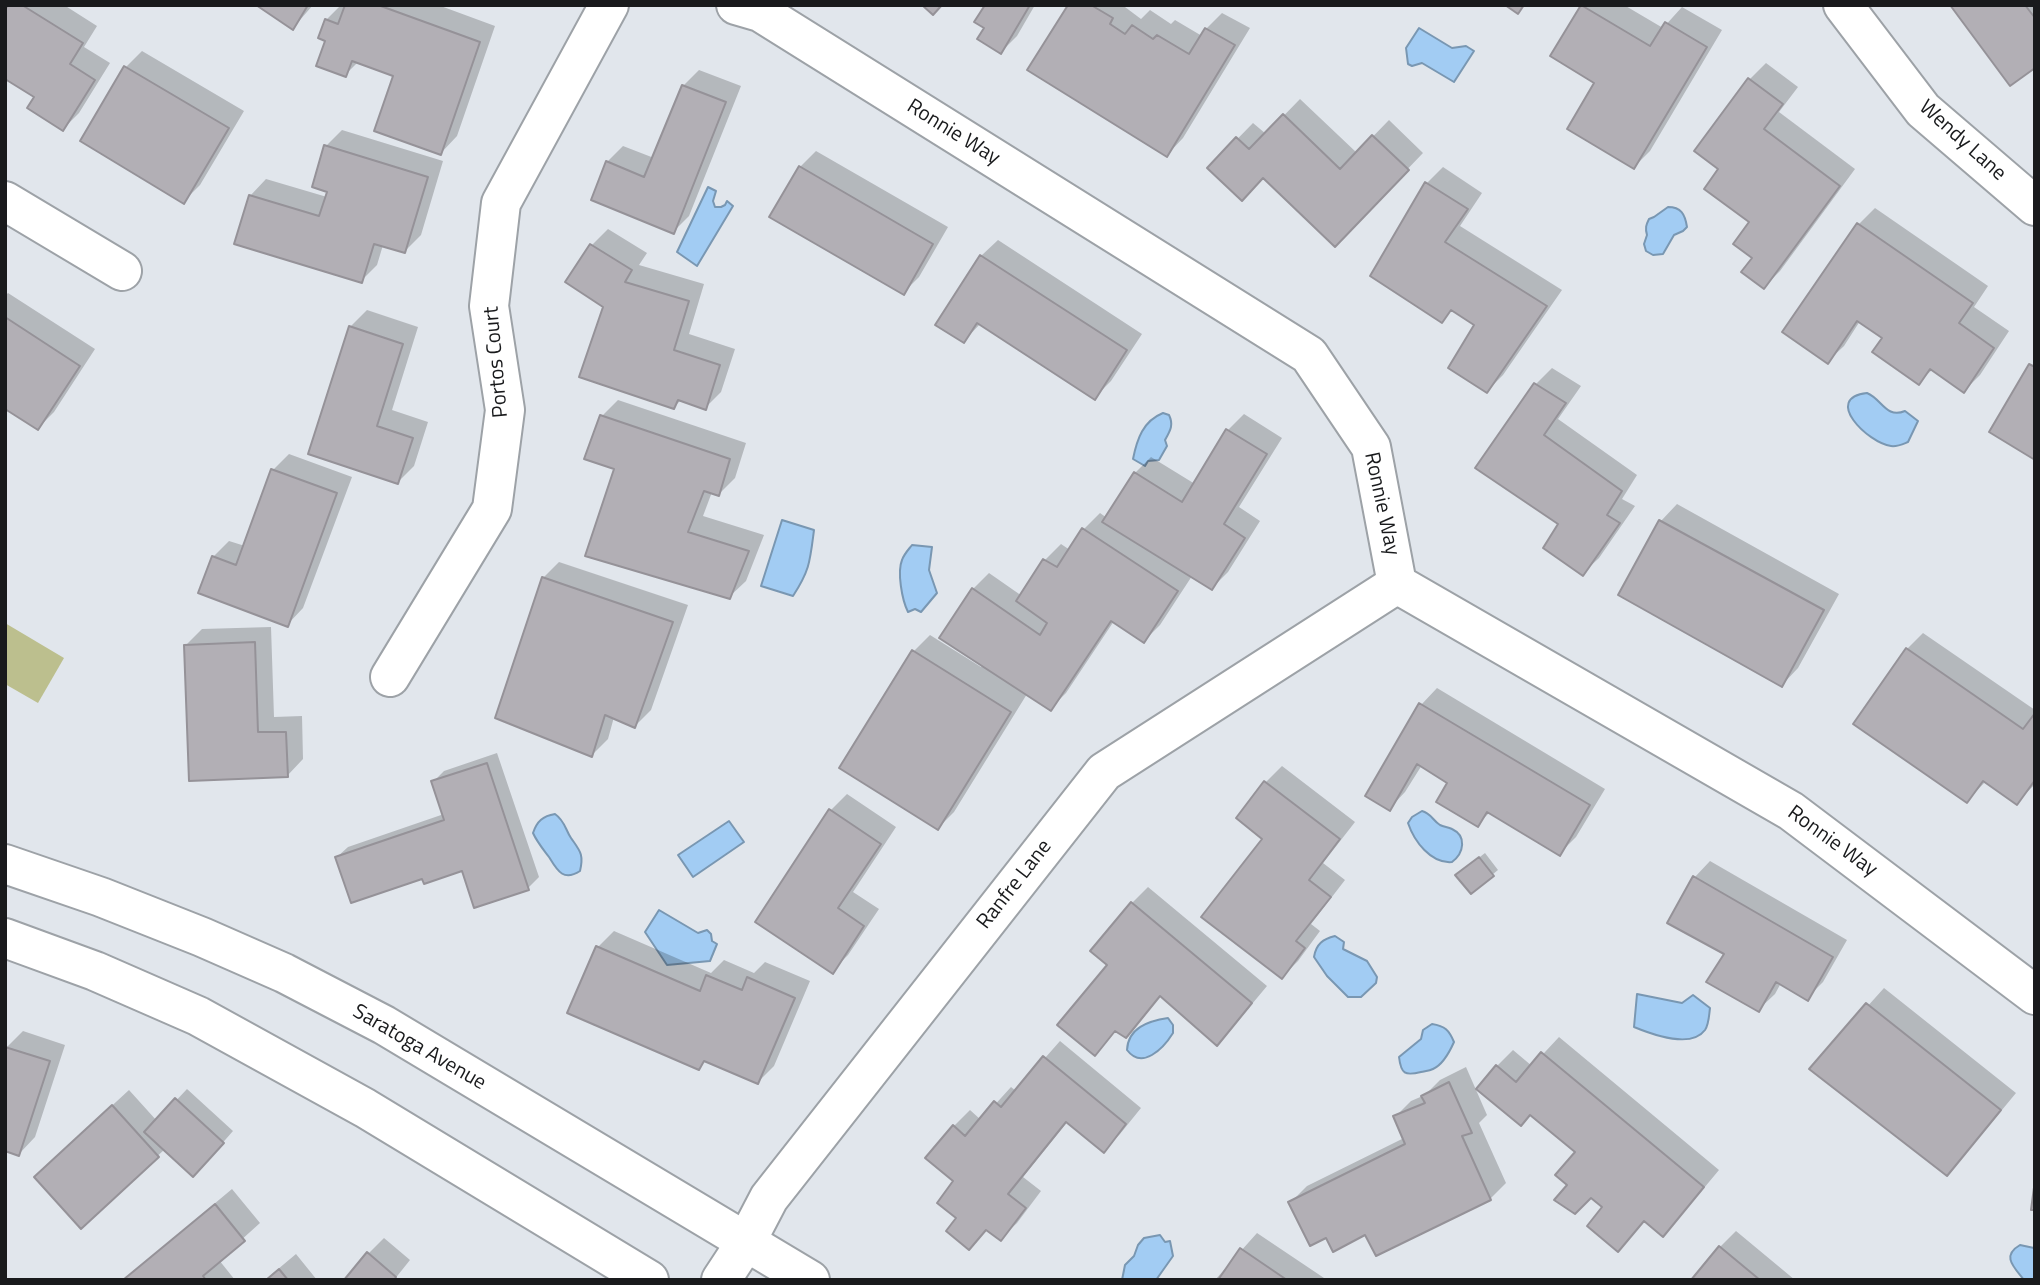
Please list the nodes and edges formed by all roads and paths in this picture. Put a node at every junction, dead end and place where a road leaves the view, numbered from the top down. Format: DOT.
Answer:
graph roads {
  1 [pos="609,5"];
  2 [pos="736,5"];
  3 [pos="1843,5"];
  4 [pos="5,201"];
  5 [pos="2035,206"];
  6 [pos="122,271"];
  7 [pos="1397,584"];
  8 [pos="390,677"];
  9 [pos="5,864"];
  10 [pos="5,938"];
  11 [pos="2035,995"];
  12 [pos="746,1242"];
  13 [pos="649,1280"];
  14 [pos="721,1280"];
  15 [pos="810,1280"];
  1 -- 8 [label="street, Portos Court"];
  2 -- 7 [label="street, Ronnie Way"];
  3 -- 5 [label="street, Wendy Lane"];
  4 -- 6 [label="street"];
  7 -- 11 [label="street, Ronnie Way"];
  7 -- 12 [label="street, Ranfre Lane"];
  9 -- 12 [label="street, Saratoga Avenue"];
  10 -- 13 [label="street"];
  12 -- 14 [label="street, Ranfre Lane"];
  12 -- 15 [label="street, Saratoga Avenue"];
}
